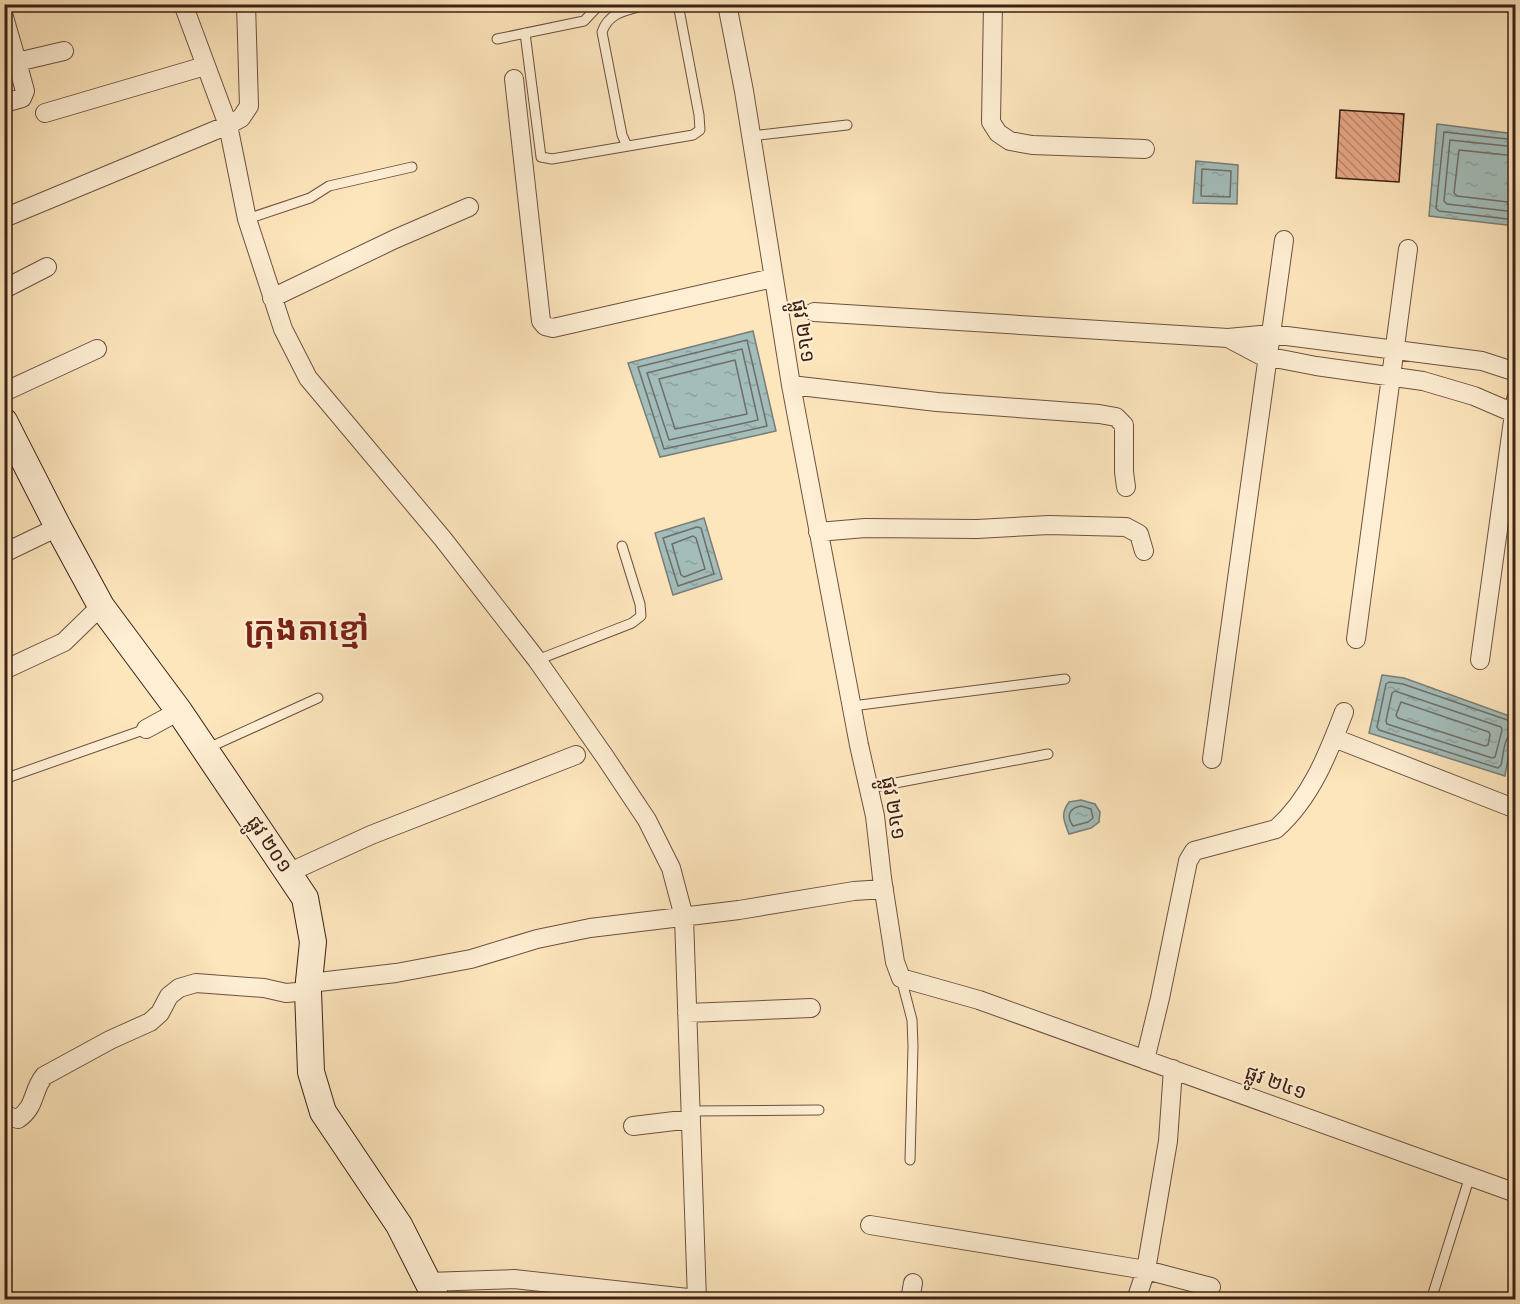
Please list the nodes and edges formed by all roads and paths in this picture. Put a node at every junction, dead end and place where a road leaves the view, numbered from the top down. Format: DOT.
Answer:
graph roads {
  1 [pos="183,4"];
  2 [pos="246,4"];
  3 [pos="600,4"];
  4 [pos="649,4"];
  5 [pos="678,4"];
  6 [pos="727,4"];
  7 [pos="993,4"];
  8 [pos="4,17"];
  9 [pos="525,33"];
  10 [pos="497,39"];
  11 [pos="64,51"];
  12 [pos="17,62"];
  13 [pos="206,66"];
  14 [pos="514,79"];
  15 [pos="4,103"];
  16 [pos="45,113"];
  17 [pos="228,125"];
  18 [pos="847,125"];
  19 [pos="751,136"];
  20 [pos="627,146"];
  21 [pos="1145,149"];
  22 [pos="412,167"];
  23 [pos="469,207"];
  24 [pos="4,219"];
  25 [pos="247,219"];
  26 [pos="1284,240"];
  27 [pos="1408,249"];
  28 [pos="47,267"];
  29 [pos="773,278"];
  30 [pos="4,289"];
  31 [pos="272,298"];
  32 [pos="814,312"];
  33 [pos="1271,334"];
  34 [pos="1228,338"];
  35 [pos="1395,348"];
  36 [pos="97,350"];
  37 [pos="1268,356"];
  38 [pos="1515,372"];
  39 [pos="1391,376"];
  40 [pos="791,385"];
  41 [pos="4,392"];
  42 [pos="1515,409"];
  43 [pos="5,422"];
  44 [pos="1126,487"];
  45 [pos="58,527"];
  46 [pos="818,532"];
  47 [pos="622,546"];
  48 [pos="1144,551"];
  49 [pos="4,553"];
  50 [pos="101,606"];
  51 [pos="1356,639"];
  52 [pos="537,660"];
  53 [pos="1480,660"];
  54 [pos="4,670"];
  55 [pos="1065,679"];
  56 [pos="318,698"];
  57 [pos="852,706"];
  58 [pos="179,711"];
  59 [pos="1344,712"];
  60 [pos="146,729"];
  61 [pos="1334,738"];
  62 [pos="205,749"];
  63 [pos="1048,754"];
  64 [pos="576,755"];
  65 [pos="1212,759"];
  66 [pos="4,779"];
  67 [pos="869,788"];
  68 [pos="1515,809"];
  69 [pos="290,872"];
  70 [pos="885,889"];
  71 [pos="684,917"];
  72 [pos="901,978"];
  73 [pos="309,987"];
  74 [pos="811,1008"];
  75 [pos="687,1013"];
  76 [pos="1145,1060"];
  77 [pos="1173,1069"];
  78 [pos="819,1110"];
  79 [pos="4,1115"];
  80 [pos="691,1115"];
  81 [pos="633,1126"];
  82 [pos="910,1160"];
  83 [pos="1470,1176"];
  84 [pos="1515,1193"];
  85 [pos="870,1225"];
  86 [pos="1146,1270"];
  87 [pos="1211,1287"];
  88 [pos="433,1291"];
  89 [pos="697,1299"];
  90 [pos="1136,1299"];
  91 [pos="1431,1299"];
  1 -- 13 [label="street"];
  2 -- 17 [label="street"];
  3 -- 9 [label="lane"];
  4 -- 20 [label="lane"];
  5 -- 20 [label="lane"];
  6 -- 19 [label="street, ផ្លូវ ២៤១"];
  7 -- 21 [label="street"];
  8 -- 12 [label="street"];
  9 -- 10 [label="lane"];
  9 -- 20 [label="lane"];
  11 -- 12 [label="street"];
  12 -- 15 [label="street"];
  13 -- 16 [label="street"];
  13 -- 17 [label="street"];
  14 -- 29 [label="street"];
  17 -- 24 [label="street"];
  17 -- 25 [label="street"];
  18 -- 19 [label="lane"];
  19 -- 29 [label="street, ផ្លូវ ២៤១"];
  22 -- 25 [label="lane"];
  23 -- 31 [label="street"];
  25 -- 31 [label="street"];
  26 -- 33 [label="street"];
  27 -- 35 [label="street"];
  28 -- 30 [label="street"];
  29 -- 40 [label="street, ផ្លូវ ២៤១"];
  31 -- 52 [label="street"];
  32 -- 34 [label="street"];
  33 -- 34 [label="street"];
  33 -- 35 [label="street"];
  33 -- 37 [label="street"];
  34 -- 37 [label="street"];
  35 -- 38 [label="street"];
  35 -- 39 [label="street"];
  36 -- 41 [label="street"];
  37 -- 39 [label="street"];
  37 -- 65 [label="street"];
  39 -- 42 [label="street"];
  39 -- 51 [label="street"];
  40 -- 44 [label="street"];
  40 -- 46 [label="street, ផ្លូវ ២៤១"];
  42 -- 53 [label="street"];
  43 -- 45 [label="street, ផ្លូវ ២០១"];
  45 -- 49 [label="street"];
  45 -- 50 [label="street, ផ្លូវ ២០១"];
  46 -- 48 [label="street"];
  46 -- 57 [label="street, ផ្លូវ ២៤១"];
  47 -- 52 [label="lane"];
  50 -- 54 [label="street"];
  50 -- 58 [label="street, ផ្លូវ ២០១"];
  52 -- 71 [label="street"];
  55 -- 57 [label="lane"];
  56 -- 62 [label="lane"];
  57 -- 67 [label="street, ផ្លូវ ២៤១"];
  58 -- 60 [label="street"];
  58 -- 62 [label="street, ផ្លូវ ២០១"];
  59 -- 61 [label="street"];
  60 -- 66 [label="lane"];
  61 -- 68 [label="street"];
  61 -- 76 [label="street"];
  62 -- 69 [label="street, ផ្លូវ ២០១"];
  63 -- 67 [label="lane"];
  64 -- 69 [label="street"];
  67 -- 70 [label="street, ផ្លូវ ២៤១"];
  69 -- 73 [label="street, ផ្លូវ ២០១"];
  70 -- 71 [label="street"];
  70 -- 72 [label="street, ផ្លូវ ២៤១"];
  71 -- 73 [label="street"];
  71 -- 75 [label="street"];
  72 -- 76 [label="street, ផ្លូវ ២៤១"];
  72 -- 82 [label="lane"];
  73 -- 79 [label="street"];
  73 -- 88 [label="street, ផ្លូវ ២០១"];
  74 -- 75 [label="street"];
  75 -- 80 [label="street"];
  76 -- 77 [label="street, ផ្លូវ ២៤១"];
  77 -- 83 [label="street, ផ្លូវ ២៤១"];
  77 -- 86 [label="street"];
  78 -- 80 [label="lane"];
  80 -- 81 [label="street"];
  80 -- 89 [label="street"];
  83 -- 84 [label="street, ផ្លូវ ២៤១"];
  83 -- 91 [label="lane"];
  85 -- 86 [label="street"];
  86 -- 87 [label="street"];
  86 -- 90 [label="street"];
  88 -- 89 [label="street"];
}
